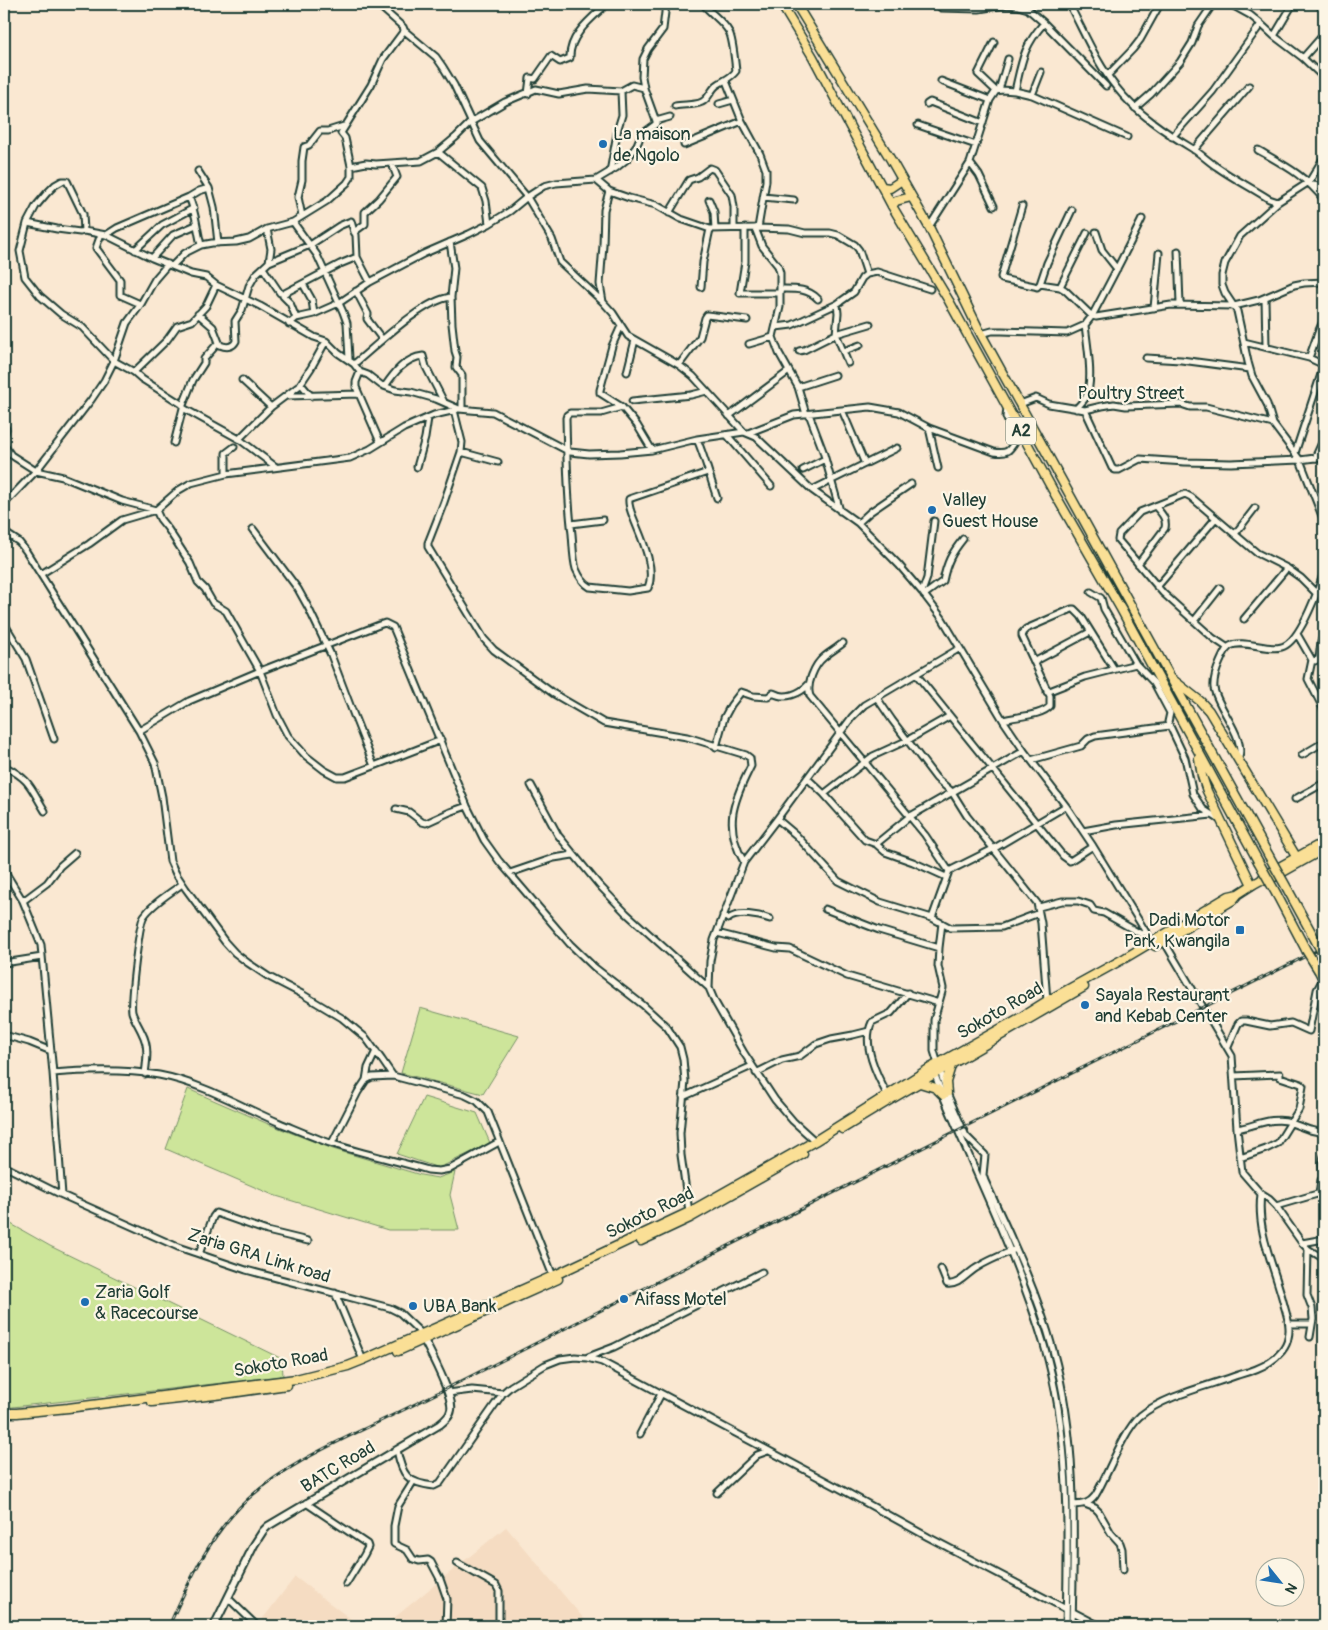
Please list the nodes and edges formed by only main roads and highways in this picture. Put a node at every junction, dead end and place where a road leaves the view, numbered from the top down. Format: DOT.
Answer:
graph roads {
  1 [pos="780,4"];
  2 [pos="796,4"];
  3 [pos="902,180"];
  4 [pos="882,187"];
  5 [pos="911,197"];
  6 [pos="892,206"];
  7 [pos="1168,674"];
  8 [pos="1195,744"];
  9 [pos="1231,788"];
  10 [pos="1222,794"];
  11 [pos="1324,842"];
  12 [pos="1324,849"];
  13 [pos="1297,858"];
  14 [pos="1262,880"];
  15 [pos="1252,885"];
  16 [pos="1162,939"];
  17 [pos="1324,956"];
  18 [pos="1324,980"];
  19 [pos="952,1065"];
  20 [pos="936,1069"];
  21 [pos="920,1083"];
  22 [pos="488,1308"];
  23 [pos="423,1337"];
  24 [pos="4,1413"];
  25 [pos="4,1418"];
  1 -- 4 [label="main road, A2"];
  2 -- 3 [label="main road, A2"];
  3 -- 4 [label="main road"];
  3 -- 5 [label="main road, A2"];
  4 -- 6 [label="main road, A2"];
  5 -- 6 [label="main road"];
  5 -- 7 [label="main road, A2"];
  6 -- 8 [label="main road, A2"];
  7 -- 9 [label="main road, A2"];
  7 -- 13 [label="main road"];
  8 -- 10 [label="main road, A2"];
  8 -- 15 [label="main road"];
  9 -- 10 [label="main road"];
  9 -- 17 [label="main road, A2, bridge"];
  10 -- 18 [label="main road, A2, bridge"];
  11 -- 13 [label="main road"];
  12 -- 14 [label="main road"];
  13 -- 14 [label="main road"];
  14 -- 15 [label="main road, Sokoto Road"];
  15 -- 16 [label="main road, Sokoto Road"];
  16 -- 19 [label="main road"];
  16 -- 20 [label="main road, Sokoto Road"];
  19 -- 20 [label="main road"];
  19 -- 21 [label="main road"];
  20 -- 21 [label="main road, Sokoto Road"];
  20 -- 22 [label="main road, Sokoto Road"];
  21 -- 22 [label="main road, Sokoto Road"];
  22 -- 23 [label="main road, Sokoto Road"];
  23 -- 24 [label="main road, Sokoto Road"];
  23 -- 25 [label="main road, Sokoto Road"];
}
